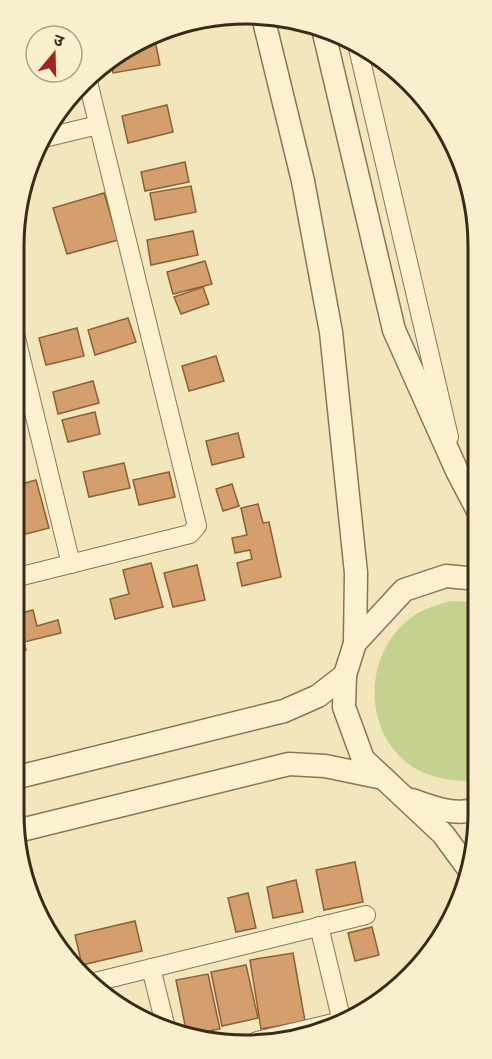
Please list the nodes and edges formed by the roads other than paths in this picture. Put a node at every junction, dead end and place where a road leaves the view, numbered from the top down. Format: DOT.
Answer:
graph roads {
  1 [pos="265,25"];
  2 [pos="325,39"];
  3 [pos="360,56"];
  4 [pos="89,89"];
  5 [pos="98,125"];
  6 [pos="54,136"];
  7 [pos="24,371"];
  8 [pos="457,471"];
  9 [pos="468,492"];
  10 [pos="71,564"];
  11 [pos="24,576"];
  12 [pos="468,578"];
  13 [pos="355,643"];
  14 [pos="345,675"];
  15 [pos="24,776"];
  16 [pos="385,779"];
  17 [pos="405,797"];
  18 [pos="468,812"];
  19 [pos="24,829"];
  20 [pos="463,861"];
  21 [pos="366,915"];
  22 [pos="319,926"];
  23 [pos="151,968"];
  24 [pos="101,981"];
  25 [pos="340,1014"];
  26 [pos="164,1019"];
  1 -- 13 [label="street"];
  2 -- 8 [label="street"];
  3 -- 8 [label="street"];
  4 -- 5 [label="street"];
  5 -- 6 [label="street"];
  5 -- 10 [label="street"];
  7 -- 10 [label="street"];
  8 -- 9 [label="street"];
  10 -- 11 [label="street"];
  12 -- 13 [label="street"];
  13 -- 14 [label="street"];
  14 -- 15 [label="street"];
  14 -- 16 [label="street"];
  16 -- 17 [label="street"];
  16 -- 19 [label="street"];
  17 -- 18 [label="street"];
  17 -- 20 [label="street"];
  21 -- 22 [label="street"];
  22 -- 23 [label="street"];
  22 -- 25 [label="street"];
  23 -- 24 [label="street"];
  23 -- 26 [label="street"];
}
